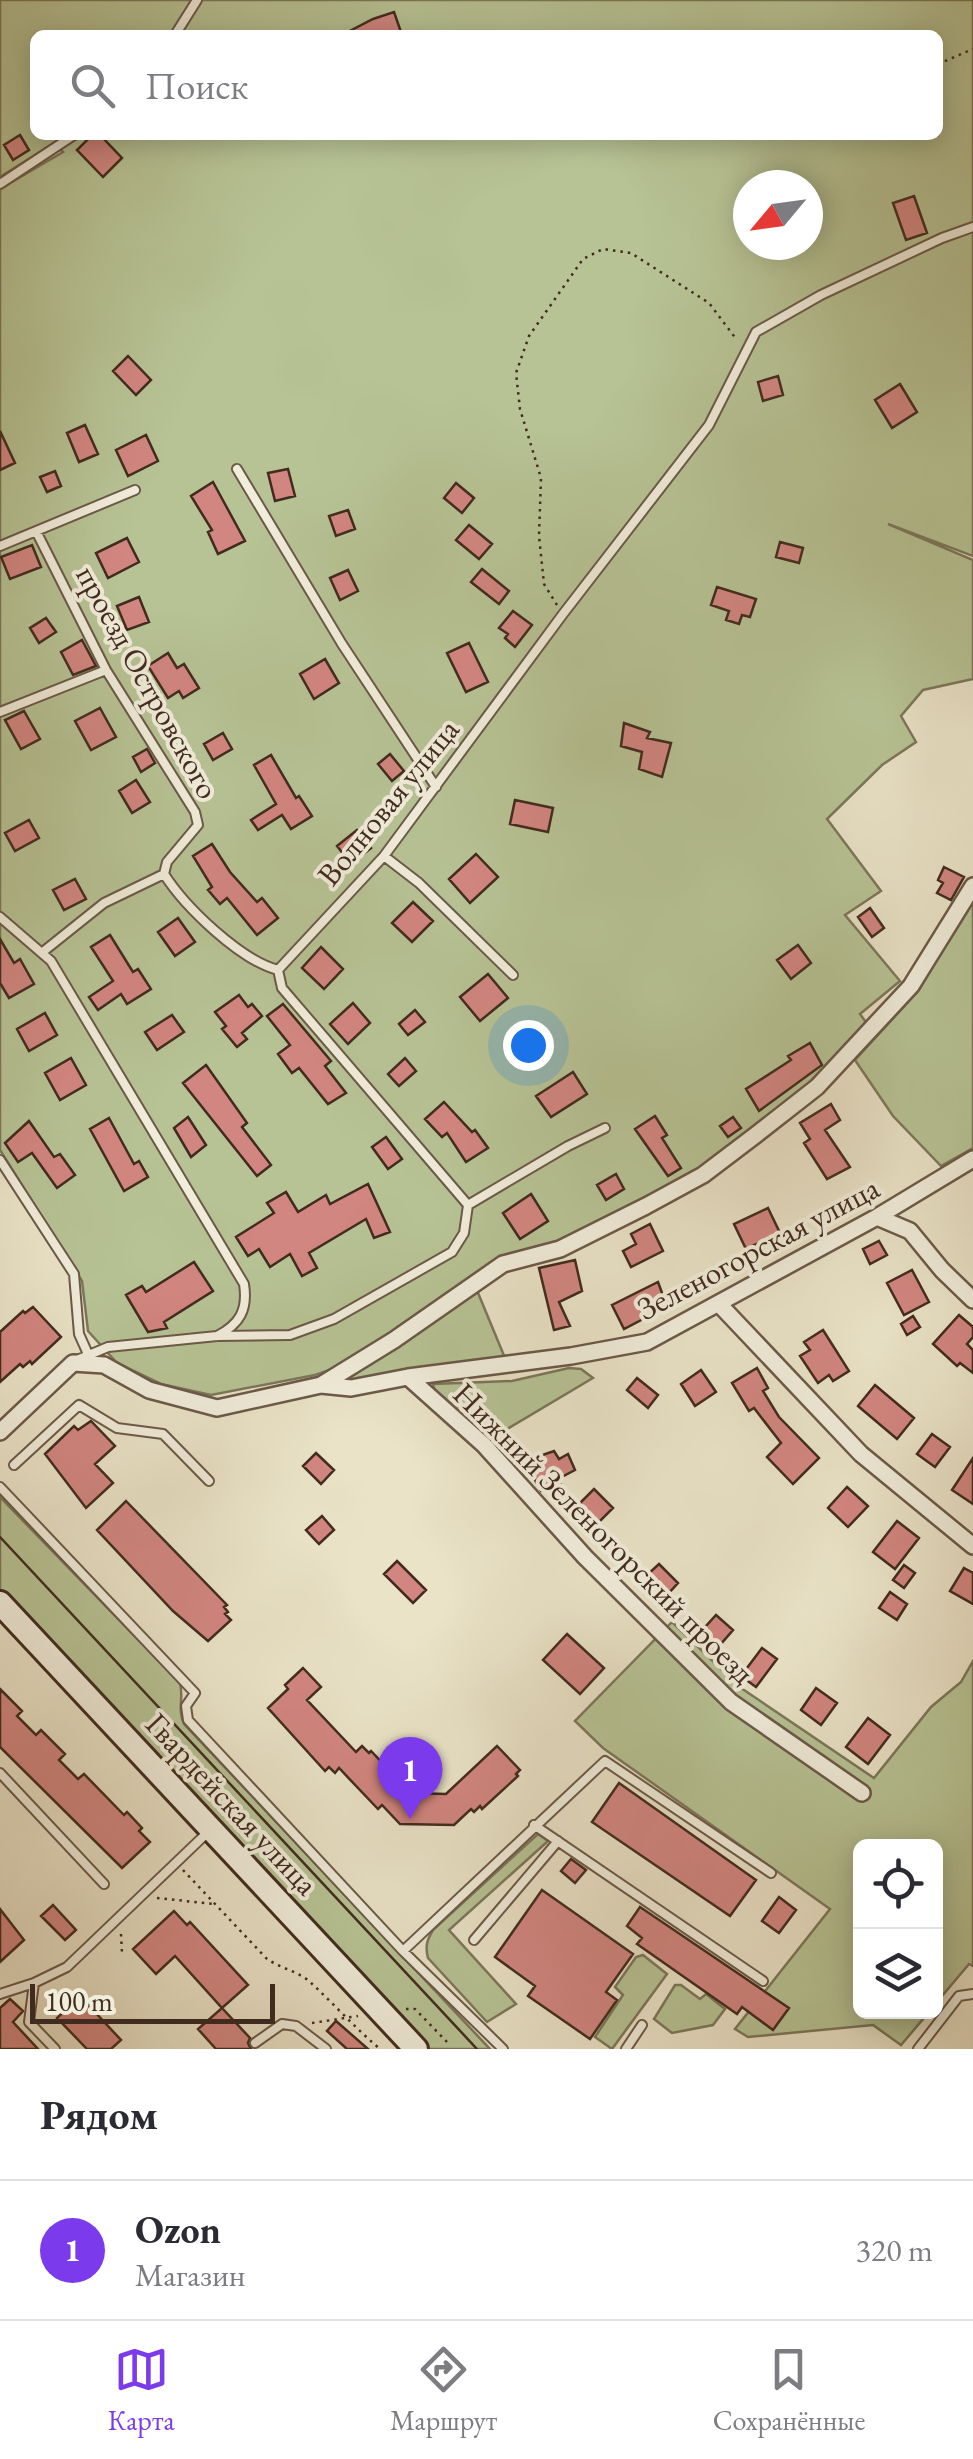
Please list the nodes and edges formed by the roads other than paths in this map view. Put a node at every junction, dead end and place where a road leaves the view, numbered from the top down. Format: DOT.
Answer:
graph roads {
  1 [pos="196,0"];
  2 [pos="178,30"];
  3 [pos="69,140"];
  4 [pos="0,184"];
  5 [pos="973,227"];
  6 [pos="236,470"];
  7 [pos="135,490"];
  8 [pos="36,532"];
  9 [pos="0,546"];
  10 [pos="106,670"];
  11 [pos="0,712"];
  12 [pos="436,786"];
  13 [pos="384,856"];
  14 [pos="164,874"];
  15 [pos="973,886"];
  16 [pos="0,917"];
  17 [pos="44,951"];
  18 [pos="278,970"];
  19 [pos="512,975"];
  20 [pos="605,1128"];
  21 [pos="973,1159"];
  22 [pos="0,1160"];
  23 [pos="468,1205"];
  24 [pos="877,1217"];
  25 [pos="973,1300"];
  26 [pos="720,1305"];
  27 [pos="217,1336"];
  28 [pos="81,1358"];
  29 [pos="408,1377"];
  30 [pos="321,1384"];
  31 [pos="0,1432"];
  32 [pos="14,1464"];
  33 [pos="209,1481"];
  34 [pos="0,1487"];
  35 [pos="973,1546"];
  36 [pos="0,1603"];
  37 [pos="0,1773"];
  38 [pos="862,1793"];
  39 [pos="534,1825"];
  40 [pos="211,1828"];
  41 [pos="558,1842"];
  42 [pos="771,1874"];
  43 [pos="104,1884"];
  44 [pos="474,1940"];
  45 [pos="403,1951"];
  46 [pos="763,1982"];
  47 [pos="34,1983"];
  48 [pos="0,1994"];
  49 [pos="973,1994"];
  50 [pos="642,2026"];
  51 [pos="56,2049"];
  52 [pos="265,2049"];
  53 [pos="326,2049"];
  54 [pos="416,2049"];
  55 [pos="503,2049"];
  56 [pos="626,2049"];
  57 [pos="918,2049"];
  1 -- 2 [label="lane"];
  3 -- 4 [label="lane"];
  5 -- 12 [label="lane, Волновая улица"];
  6 -- 12 [label="lane"];
  7 -- 8 [label="lane"];
  8 -- 9 [label="lane"];
  8 -- 10 [label="lane, проезд Островского"];
  10 -- 11 [label="lane"];
  10 -- 14 [label="lane, проезд Островского"];
  12 -- 13 [label="lane, Волновая улица"];
  13 -- 18 [label="lane, Волновая улица"];
  13 -- 19 [label="lane"];
  14 -- 17 [label="lane"];
  14 -- 18 [label="lane"];
  15 -- 30 [label="street"];
  16 -- 17 [label="lane"];
  17 -- 27 [label="lane"];
  18 -- 23 [label="lane"];
  20 -- 23 [label="lane"];
  21 -- 24 [label="street, Зеленогорская улица"];
  22 -- 28 [label="lane"];
  23 -- 27 [label="lane"];
  24 -- 25 [label="street"];
  24 -- 26 [label="street, Зеленогорская улица"];
  26 -- 29 [label="street, Зеленогорская улица"];
  26 -- 35 [label="street"];
  27 -- 28 [label="lane"];
  28 -- 30 [label="street"];
  28 -- 31 [label="street"];
  29 -- 30 [label="street, Зеленогорская улица"];
  29 -- 38 [label="street, Нижний Зеленогорский проезд"];
  32 -- 33 [label="lane"];
  34 -- 45 [label="lane"];
  36 -- 40 [label="street, Гвардейская улица"];
  37 -- 43 [label="lane"];
  39 -- 41 [label="lane"];
  39 -- 42 [label="lane"];
  39 -- 45 [label="lane"];
  40 -- 47 [label="lane"];
  40 -- 54 [label="street, Гвардейская улица"];
  41 -- 44 [label="lane"];
  41 -- 46 [label="lane"];
  45 -- 55 [label="lane"];
  47 -- 48 [label="lane"];
  47 -- 51 [label="lane"];
  49 -- 57 [label="lane"];
  50 -- 56 [label="lane"];
  52 -- 53 [label="lane"];
}
